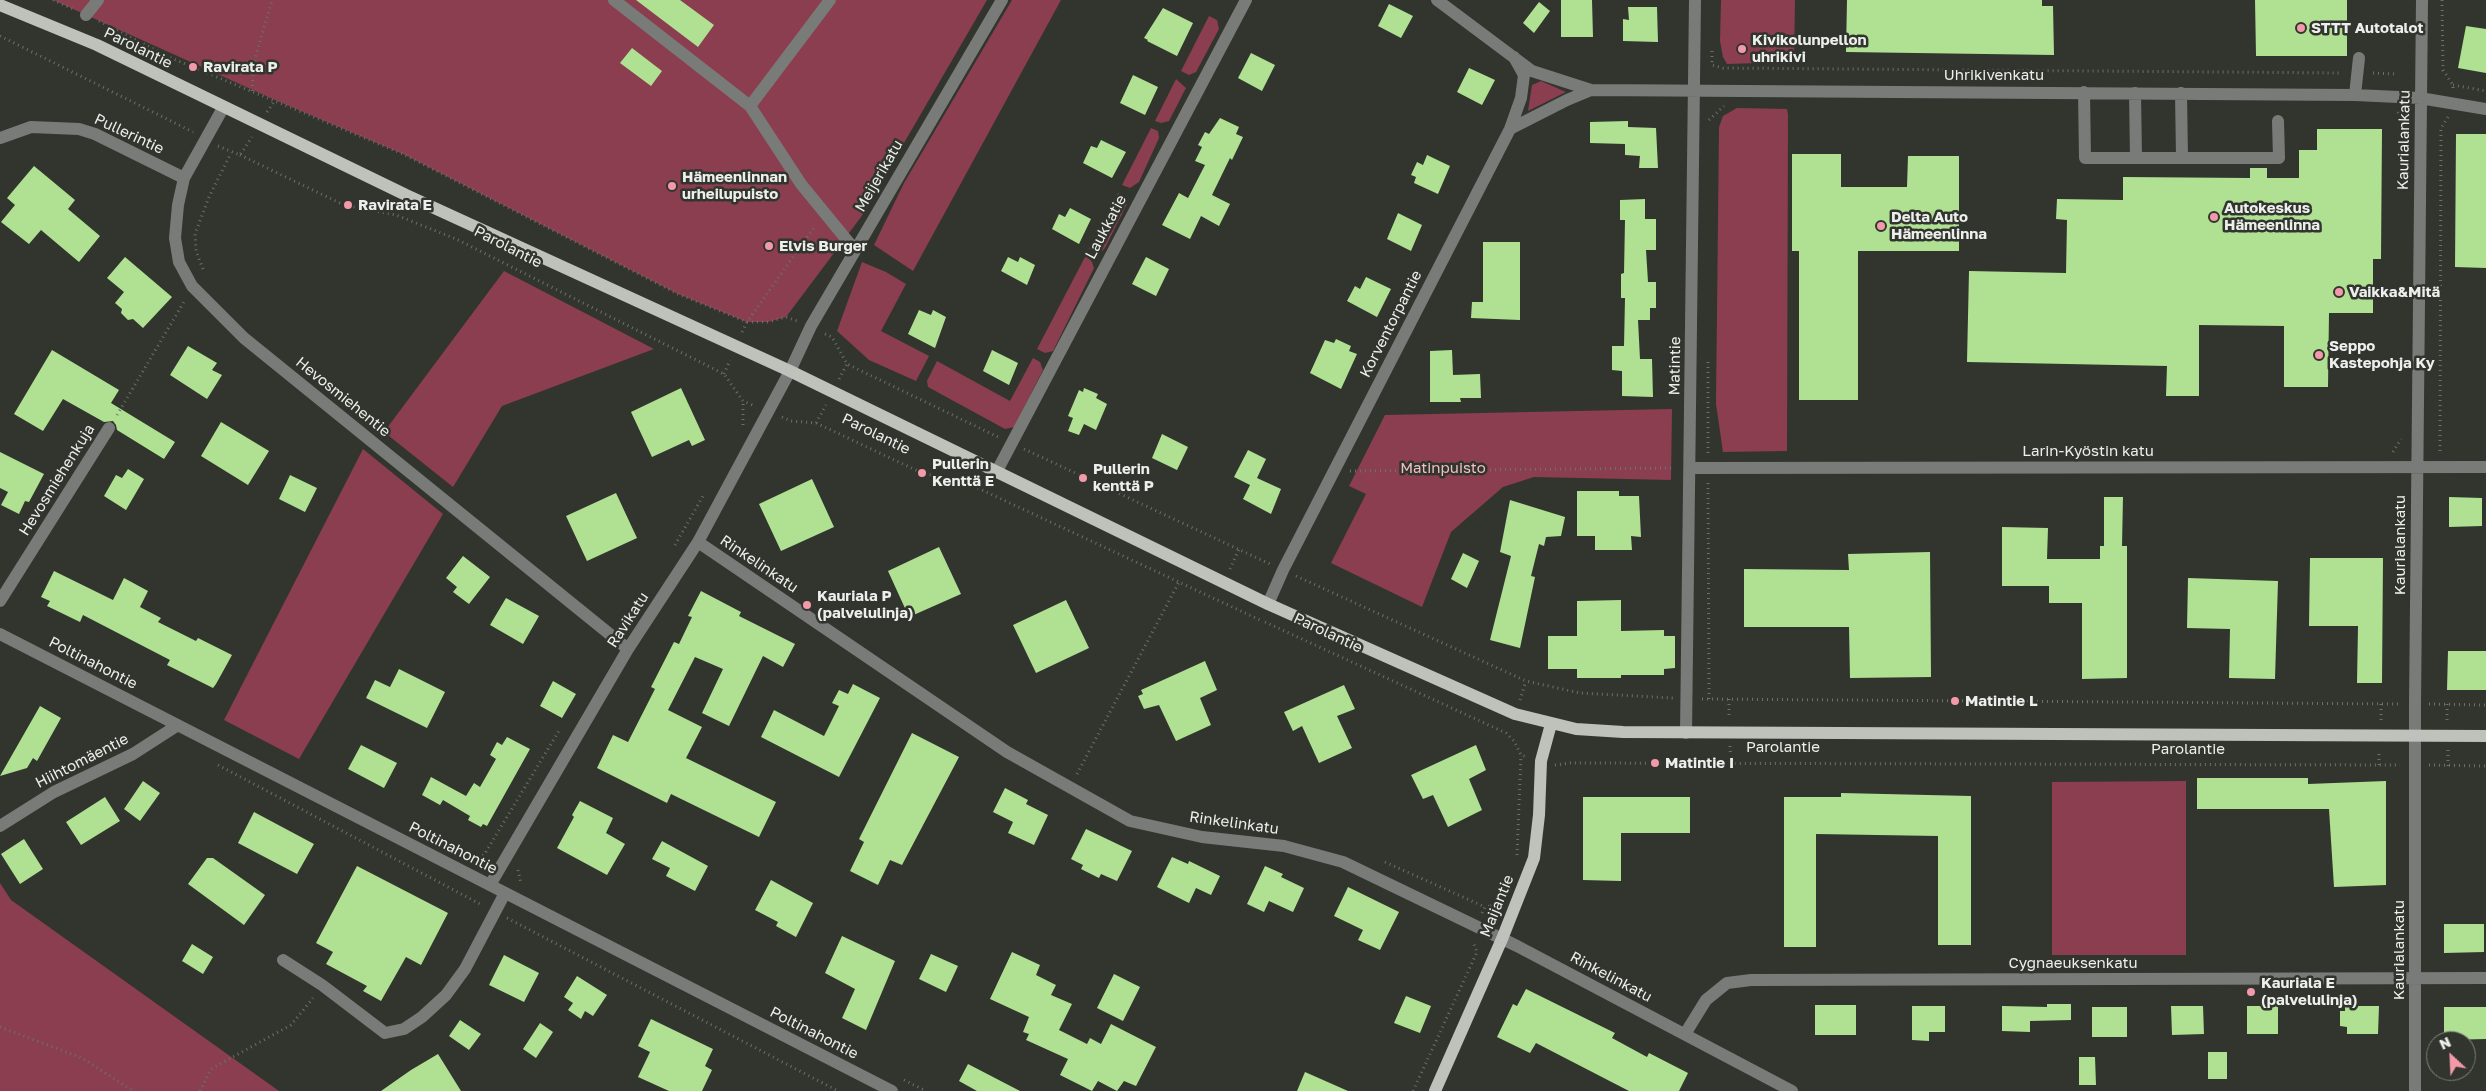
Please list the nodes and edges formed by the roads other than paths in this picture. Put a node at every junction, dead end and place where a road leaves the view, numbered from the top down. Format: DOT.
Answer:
graph roads {
  1 [pos="98,0"];
  2 [pos="614,0"];
  3 [pos="830,0"];
  4 [pos="1002,0"];
  5 [pos="1246,0"];
  6 [pos="1437,0"];
  7 [pos="1695,0"];
  8 [pos="2422,0"];
  9 [pos="0,4"];
  10 [pos="86,15"];
  11 [pos="1514,57"];
  12 [pos="2359,58"];
  13 [pos="1694,89"];
  14 [pos="1591,90"];
  15 [pos="2084,92"];
  16 [pos="2135,93"];
  17 [pos="2181,93"];
  18 [pos="2356,95"];
  19 [pos="2420,98"];
  20 [pos="750,106"];
  21 [pos="223,108"];
  22 [pos="2486,110"];
  23 [pos="2278,121"];
  24 [pos="1510,130"];
  25 [pos="0,138"];
  26 [pos="2136,158"];
  27 [pos="2182,158"];
  28 [pos="184,178"];
  29 [pos="855,250"];
  30 [pos="790,371"];
  31 [pos="109,428"];
  32 [pos="2417,467"];
  33 [pos="2486,467"];
  34 [pos="1690,468"];
  35 [pos="997,471"];
  36 [pos="698,542"];
  37 [pos="0,601"];
  38 [pos="1268,604"];
  39 [pos="0,634"];
  40 [pos="628,649"];
  41 [pos="178,724"];
  42 [pos="1552,724"];
  43 [pos="1686,733"];
  44 [pos="2415,736"];
  45 [pos="2486,736"];
  46 [pos="0,826"];
  47 [pos="490,885"];
  48 [pos="505,892"];
  49 [pos="1502,939"];
  50 [pos="283,960"];
  51 [pos="2415,978"];
  52 [pos="2486,978"];
  53 [pos="1685,1034"];
  54 [pos="890,1090"];
  55 [pos="1436,1091"];
  56 [pos="1792,1091"];
  57 [pos="2414,1091"];
  1 -- 10 [label="street"];
  2 -- 20 [label="street"];
  3 -- 20 [label="street"];
  4 -- 29 [label="street, Meijerikatu"];
  5 -- 35 [label="street, Laukkatie"];
  6 -- 11 [label="street"];
  7 -- 13 [label="street, Matintie"];
  8 -- 19 [label="street, Kaurialankatu"];
  9 -- 21 [label="main road, Parolantie"];
  11 -- 14 [label="street"];
  11 -- 24 [label="street, Korventorpantie"];
  12 -- 18 [label="street"];
  13 -- 14 [label="street, Uhrikivenkatu"];
  13 -- 15 [label="street, Uhrikivenkatu"];
  13 -- 34 [label="street, Matintie"];
  14 -- 24 [label="street, Uhrikivenkatu"];
  15 -- 16 [label="street, Uhrikivenkatu"];
  15 -- 26 [label="street"];
  16 -- 17 [label="street, Uhrikivenkatu"];
  16 -- 26 [label="street"];
  17 -- 18 [label="street, Uhrikivenkatu"];
  17 -- 27 [label="street"];
  18 -- 19 [label="street, Uhrikivenkatu"];
  19 -- 22 [label="street, Uhrikivenkatu"];
  19 -- 32 [label="street, Kaurialankatu"];
  20 -- 29 [label="street"];
  21 -- 28 [label="street, Hevosmiehentie"];
  21 -- 30 [label="main road, Parolantie"];
  23 -- 27 [label="street"];
  24 -- 38 [label="street, Korventorpantie"];
  25 -- 28 [label="street, Pullerintie"];
  26 -- 27 [label="street"];
  28 -- 40 [label="street, Hevosmiehentie"];
  29 -- 30 [label="street, Meijerikatu"];
  30 -- 35 [label="main road, Parolantie"];
  30 -- 36 [label="street, Ravikatu"];
  31 -- 37 [label="street, Hevosmiehenkuja"];
  32 -- 33 [label="street, Larin-Kyöstin katu"];
  32 -- 34 [label="street, Larin-Kyöstin katu"];
  32 -- 44 [label="street, Kaurialankatu"];
  34 -- 43 [label="street, Matintie"];
  35 -- 38 [label="main road, Parolantie"];
  36 -- 40 [label="street, Ravikatu"];
  36 -- 49 [label="street, Rinkelinkatu"];
  38 -- 42 [label="main road, Parolantie"];
  39 -- 41 [label="street, Poltinahontie"];
  40 -- 47 [label="street, Ravikatu"];
  41 -- 46 [label="street, Hiihtomäentie"];
  41 -- 47 [label="street, Poltinahontie"];
  42 -- 43 [label="main road, Parolantie"];
  42 -- 49 [label="main road, Maijantie"];
  43 -- 44 [label="main road, Parolantie"];
  44 -- 45 [label="main road, Parolantie"];
  44 -- 51 [label="street, Kaurialankatu"];
  47 -- 48 [label="street, Poltinahontie"];
  48 -- 50 [label="street"];
  48 -- 54 [label="street, Poltinahontie"];
  49 -- 53 [label="street, Rinkelinkatu"];
  49 -- 55 [label="main road, Maijantie"];
  51 -- 52 [label="street, Cygnaeuksenkatu"];
  51 -- 53 [label="street, Cygnaeuksenkatu"];
  51 -- 57 [label="street, Kaurialankatu"];
  53 -- 56 [label="street, Rinkelinkatu"];
}
